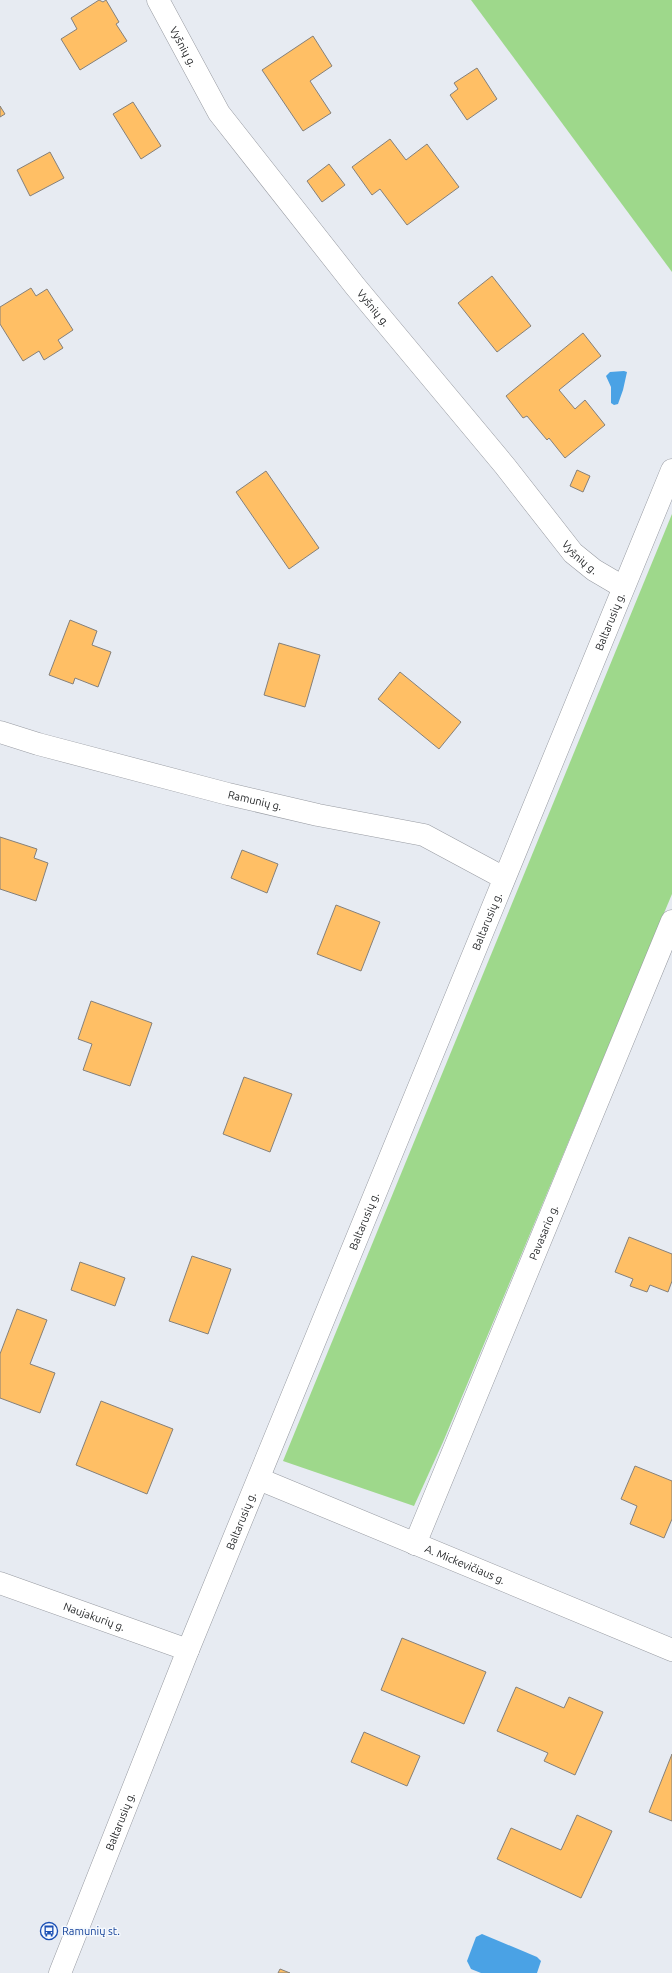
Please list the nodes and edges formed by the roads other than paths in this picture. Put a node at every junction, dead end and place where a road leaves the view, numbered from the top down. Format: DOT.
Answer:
graph roads {
  1 [pos="158,0"];
  2 [pos="672,470"];
  3 [pos="623,587"];
  4 [pos="0,732"];
  5 [pos="504,878"];
  6 [pos="672,921"];
  7 [pos="259,1479"];
  8 [pos="415,1544"];
  9 [pos="0,1583"];
  10 [pos="188,1650"];
  11 [pos="672,1650"];
  12 [pos="60,1973"];
  1 -- 3 [label="street, Vyšnių g."];
  2 -- 3 [label="street, Baltarusių g."];
  3 -- 5 [label="street, Baltarusių g."];
  4 -- 5 [label="street, Ramunių g."];
  5 -- 7 [label="street, Baltarusių g."];
  6 -- 8 [label="street, Pavasario g."];
  7 -- 8 [label="street, A. Mickevičiaus g."];
  7 -- 10 [label="street, Baltarusių g."];
  8 -- 11 [label="street, A. Mickevičiaus g."];
  9 -- 10 [label="street, Naujakurių g."];
  10 -- 12 [label="street, Baltarusių g."];
}
